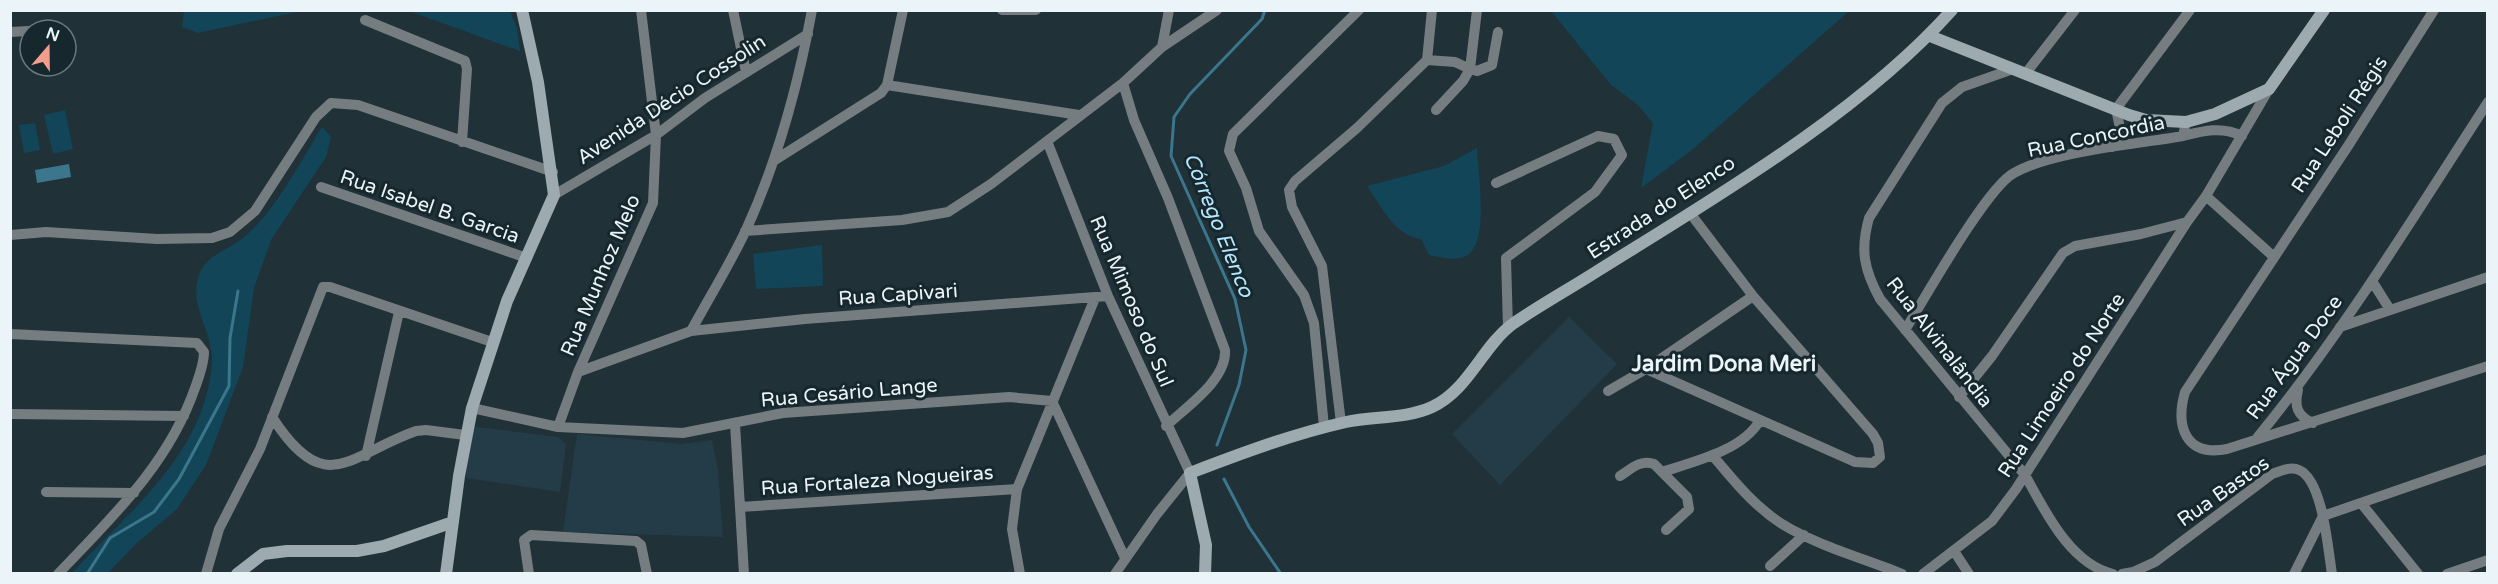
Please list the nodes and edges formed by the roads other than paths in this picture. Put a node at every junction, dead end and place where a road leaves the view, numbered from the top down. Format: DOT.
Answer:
graph roads {
  1 [pos="522,10"];
  2 [pos="641,10"];
  3 [pos="733,10"];
  4 [pos="812,10"];
  5 [pos="903,10"];
  6 [pos="1002,10"];
  7 [pos="1036,10"];
  8 [pos="1168,10"];
  9 [pos="1217,10"];
  10 [pos="1359,10"];
  11 [pos="1432,10"];
  12 [pos="1477,10"];
  13 [pos="1952,10"];
  14 [pos="2075,10"];
  15 [pos="2190,10"];
  16 [pos="2324,10"];
  17 [pos="2434,10"];
  18 [pos="364,20"];
  19 [pos="1498,32"];
  20 [pos="808,34"];
  21 [pos="1930,36"];
  22 [pos="1162,47"];
  23 [pos="1427,60"];
  24 [pos="1470,69"];
  25 [pos="2013,69"];
  26 [pos="746,72"];
  27 [pos="2026,73"];
  28 [pos="1123,83"];
  29 [pos="887,86"];
  30 [pos="2269,89"];
  31 [pos="2487,102"];
  32 [pos="1436,110"];
  33 [pos="2116,110"];
  34 [pos="1079,115"];
  35 [pos="2186,122"];
  36 [pos="656,135"];
  37 [pos="2183,136"];
  38 [pos="2242,136"];
  39 [pos="1047,141"];
  40 [pos="462,142"];
  41 [pos="2112,147"];
  42 [pos="775,160"];
  43 [pos="553,172"];
  44 [pos="1497,183"];
  45 [pos="321,187"];
  46 [pos="554,195"];
  47 [pos="2206,196"];
  48 [pos="1690,213"];
  49 [pos="2187,222"];
  50 [pos="745,231"];
  51 [pos="10,235"];
  52 [pos="2274,257"];
  53 [pos="527,258"];
  54 [pos="2487,278"];
  55 [pos="2372,281"];
  56 [pos="1108,296"];
  57 [pos="1754,296"];
  58 [pos="1095,298"];
  59 [pos="2388,308"];
  60 [pos="399,312"];
  61 [pos="2340,327"];
  62 [pos="1508,328"];
  63 [pos="1905,330"];
  64 [pos="691,331"];
  65 [pos="10,334"];
  66 [pos="492,342"];
  67 [pos="2487,366"];
  68 [pos="1646,369"];
  69 [pos="578,372"];
  70 [pos="2299,387"];
  71 [pos="1608,391"];
  72 [pos="1959,397"];
  73 [pos="1052,401"];
  74 [pos="472,408"];
  75 [pos="10,414"];
  76 [pos="184,416"];
  77 [pos="272,417"];
  78 [pos="1760,420"];
  79 [pos="1341,423"];
  80 [pos="2313,423"];
  81 [pos="735,424"];
  82 [pos="1166,426"];
  83 [pos="558,427"];
  84 [pos="1324,427"];
  85 [pos="465,435"];
  86 [pos="2257,438"];
  87 [pos="366,456"];
  88 [pos="1713,456"];
  89 [pos="2487,459"];
  90 [pos="1662,472"];
  91 [pos="1190,473"];
  92 [pos="2025,475"];
  93 [pos="1620,476"];
  94 [pos="1017,489"];
  95 [pos="46,492"];
  96 [pos="134,493"];
  97 [pos="2361,503"];
  98 [pos="740,507"];
  99 [pos="2323,516"];
  100 [pos="453,522"];
  101 [pos="1666,530"];
  102 [pos="1804,536"];
  103 [pos="1954,551"];
  104 [pos="1125,558"];
  105 [pos="2487,560"];
  106 [pos="1770,566"];
  107 [pos="58,573"];
  108 [pos="206,573"];
  109 [pos="237,573"];
  110 [pos="446,573"];
  111 [pos="529,573"];
  112 [pos="646,573"];
  113 [pos="744,573"];
  114 [pos="1020,573"];
  115 [pos="1115,573"];
  116 [pos="1204,573"];
  117 [pos="1902,573"];
  118 [pos="1923,573"];
  119 [pos="1970,573"];
  120 [pos="2113,573"];
  121 [pos="2122,573"];
  122 [pos="2294,573"];
  123 [pos="2332,573"];
  124 [pos="2418,573"];
  125 [pos="2447,573"];
  1 -- 43 [label="street"];
  2 -- 36 [label="street, Rua Munhoz Melo"];
  3 -- 26 [label="street"];
  4 -- 20 [label="street"];
  5 -- 29 [label="street"];
  6 -- 7 [label="street"];
  8 -- 22 [label="street"];
  9 -- 22 [label="street"];
  10 -- 84 [label="street"];
  11 -- 23 [label="street"];
  12 -- 24 [label="street"];
  13 -- 21 [label="street, Estrada do Elenco"];
  14 -- 27 [label="street"];
  15 -- 33 [label="street"];
  16 -- 30 [label="street"];
  17 -- 52 [label="street, Rua Leboli Régis"];
  18 -- 40 [label="street"];
  19 -- 24 [label="street"];
  20 -- 26 [label="street, Avenida Décio Cossolin"];
  20 -- 42 [label="street"];
  21 -- 25 [label="street"];
  21 -- 48 [label="street, Estrada do Elenco"];
  22 -- 28 [label="street"];
  23 -- 24 [label="street"];
  23 -- 79 [label="street"];
  24 -- 32 [label="street"];
  25 -- 27 [label="street"];
  25 -- 63 [label="street, Rua Alvinalândia"];
  26 -- 36 [label="street, Avenida Décio Cossolin"];
  27 -- 33 [label="street"];
  28 -- 34 [label="street"];
  28 -- 82 [label="street"];
  29 -- 34 [label="street"];
  29 -- 42 [label="street"];
  30 -- 35 [label="street"];
  30 -- 38 [label="street"];
  31 -- 55 [label="street, Rua Água Doce"];
  33 -- 35 [label="street"];
  33 -- 41 [label="street"];
  34 -- 39 [label="street"];
  35 -- 37 [label="street, Rua Concordia"];
  36 -- 46 [label="street, Avenida Décio Cossolin"];
  36 -- 69 [label="street, Rua Munhoz Melo"];
  37 -- 38 [label="street"];
  37 -- 41 [label="street, Rua Concordia"];
  38 -- 47 [label="street"];
  39 -- 50 [label="street"];
  39 -- 56 [label="street, Rua Mimoso do Sul"];
  40 -- 43 [label="street"];
  40 -- 51 [label="street"];
  41 -- 63 [label="street, Rua Concordia"];
  42 -- 50 [label="street"];
  43 -- 46 [label="street"];
  44 -- 62 [label="street"];
  45 -- 53 [label="street, Rua Isabel B. Garcia"];
  46 -- 53 [label="street"];
  47 -- 49 [label="street, Rua Limoeiro do Norte"];
  47 -- 52 [label="street"];
  48 -- 57 [label="street"];
  48 -- 62 [label="street, Estrada do Elenco"];
  49 -- 72 [label="street"];
  49 -- 92 [label="street, Rua Limoeiro do Norte"];
  50 -- 64 [label="street"];
  52 -- 86 [label="street, Rua Água Doce"];
  53 -- 66 [label="street"];
  54 -- 59 [label="street"];
  55 -- 59 [label="street"];
  55 -- 61 [label="street, Rua Água Doce"];
  56 -- 58 [label="street, Rua Capivari"];
  56 -- 82 [label="street, Rua Mimoso do Sul"];
  57 -- 68 [label="street"];
  57 -- 78 [label="street"];
  58 -- 64 [label="street, Rua Capivari"];
  58 -- 73 [label="street"];
  59 -- 61 [label="street"];
  60 -- 66 [label="street"];
  60 -- 77 [label="street"];
  60 -- 87 [label="street"];
  61 -- 70 [label="street, Rua Água Doce"];
  62 -- 79 [label="street, Estrada do Elenco"];
  63 -- 72 [label="street, Rua Alvinalândia"];
  64 -- 69 [label="street, Rua Capivari"];
  65 -- 76 [label="street"];
  66 -- 74 [label="street"];
  67 -- 80 [label="street"];
  68 -- 71 [label="street"];
  68 -- 78 [label="street"];
  69 -- 83 [label="street, Rua Munhoz Melo"];
  70 -- 80 [label="street"];
  70 -- 86 [label="street, Rua Água Doce"];
  72 -- 92 [label="street, Rua Alvinalândia"];
  73 -- 81 [label="street, Rua Cesário Lange"];
  73 -- 94 [label="street"];
  73 -- 104 [label="street"];
  74 -- 83 [label="street, Rua Cesário Lange"];
  74 -- 85 [label="street"];
  75 -- 76 [label="street"];
  76 -- 96 [label="street"];
  77 -- 87 [label="street"];
  77 -- 108 [label="street"];
  78 -- 88 [label="street"];
  79 -- 84 [label="street, Estrada do Elenco"];
  80 -- 86 [label="street"];
  81 -- 83 [label="street, Rua Cesário Lange"];
  81 -- 98 [label="street"];
  82 -- 91 [label="street, Rua Mimoso do Sul"];
  84 -- 91 [label="street, Estrada do Elenco"];
  85 -- 87 [label="street"];
  85 -- 100 [label="street"];
  88 -- 90 [label="street"];
  88 -- 102 [label="street"];
  89 -- 97 [label="street"];
  90 -- 93 [label="street"];
  90 -- 101 [label="street"];
  91 -- 104 [label="street"];
  91 -- 116 [label="street"];
  92 -- 103 [label="street, Rua Limoeiro do Norte"];
  92 -- 120 [label="street"];
  94 -- 98 [label="street, Rua Fortaleza Nogueiras"];
  94 -- 114 [label="street"];
  95 -- 96 [label="street"];
  96 -- 107 [label="street"];
  97 -- 99 [label="street"];
  97 -- 124 [label="street"];
  98 -- 113 [label="street"];
  99 -- 121 [label="street, Rua Bastos"];
  99 -- 122 [label="street"];
  99 -- 123 [label="street, Rua Bastos"];
  100 -- 109 [label="street"];
  100 -- 110 [label="street"];
  102 -- 106 [label="street"];
  102 -- 117 [label="street"];
  103 -- 118 [label="street, Rua Limoeiro do Norte"];
  103 -- 119 [label="street"];
  104 -- 115 [label="street"];
  105 -- 125 [label="street"];
  111 -- 112 [label="street"];
}
